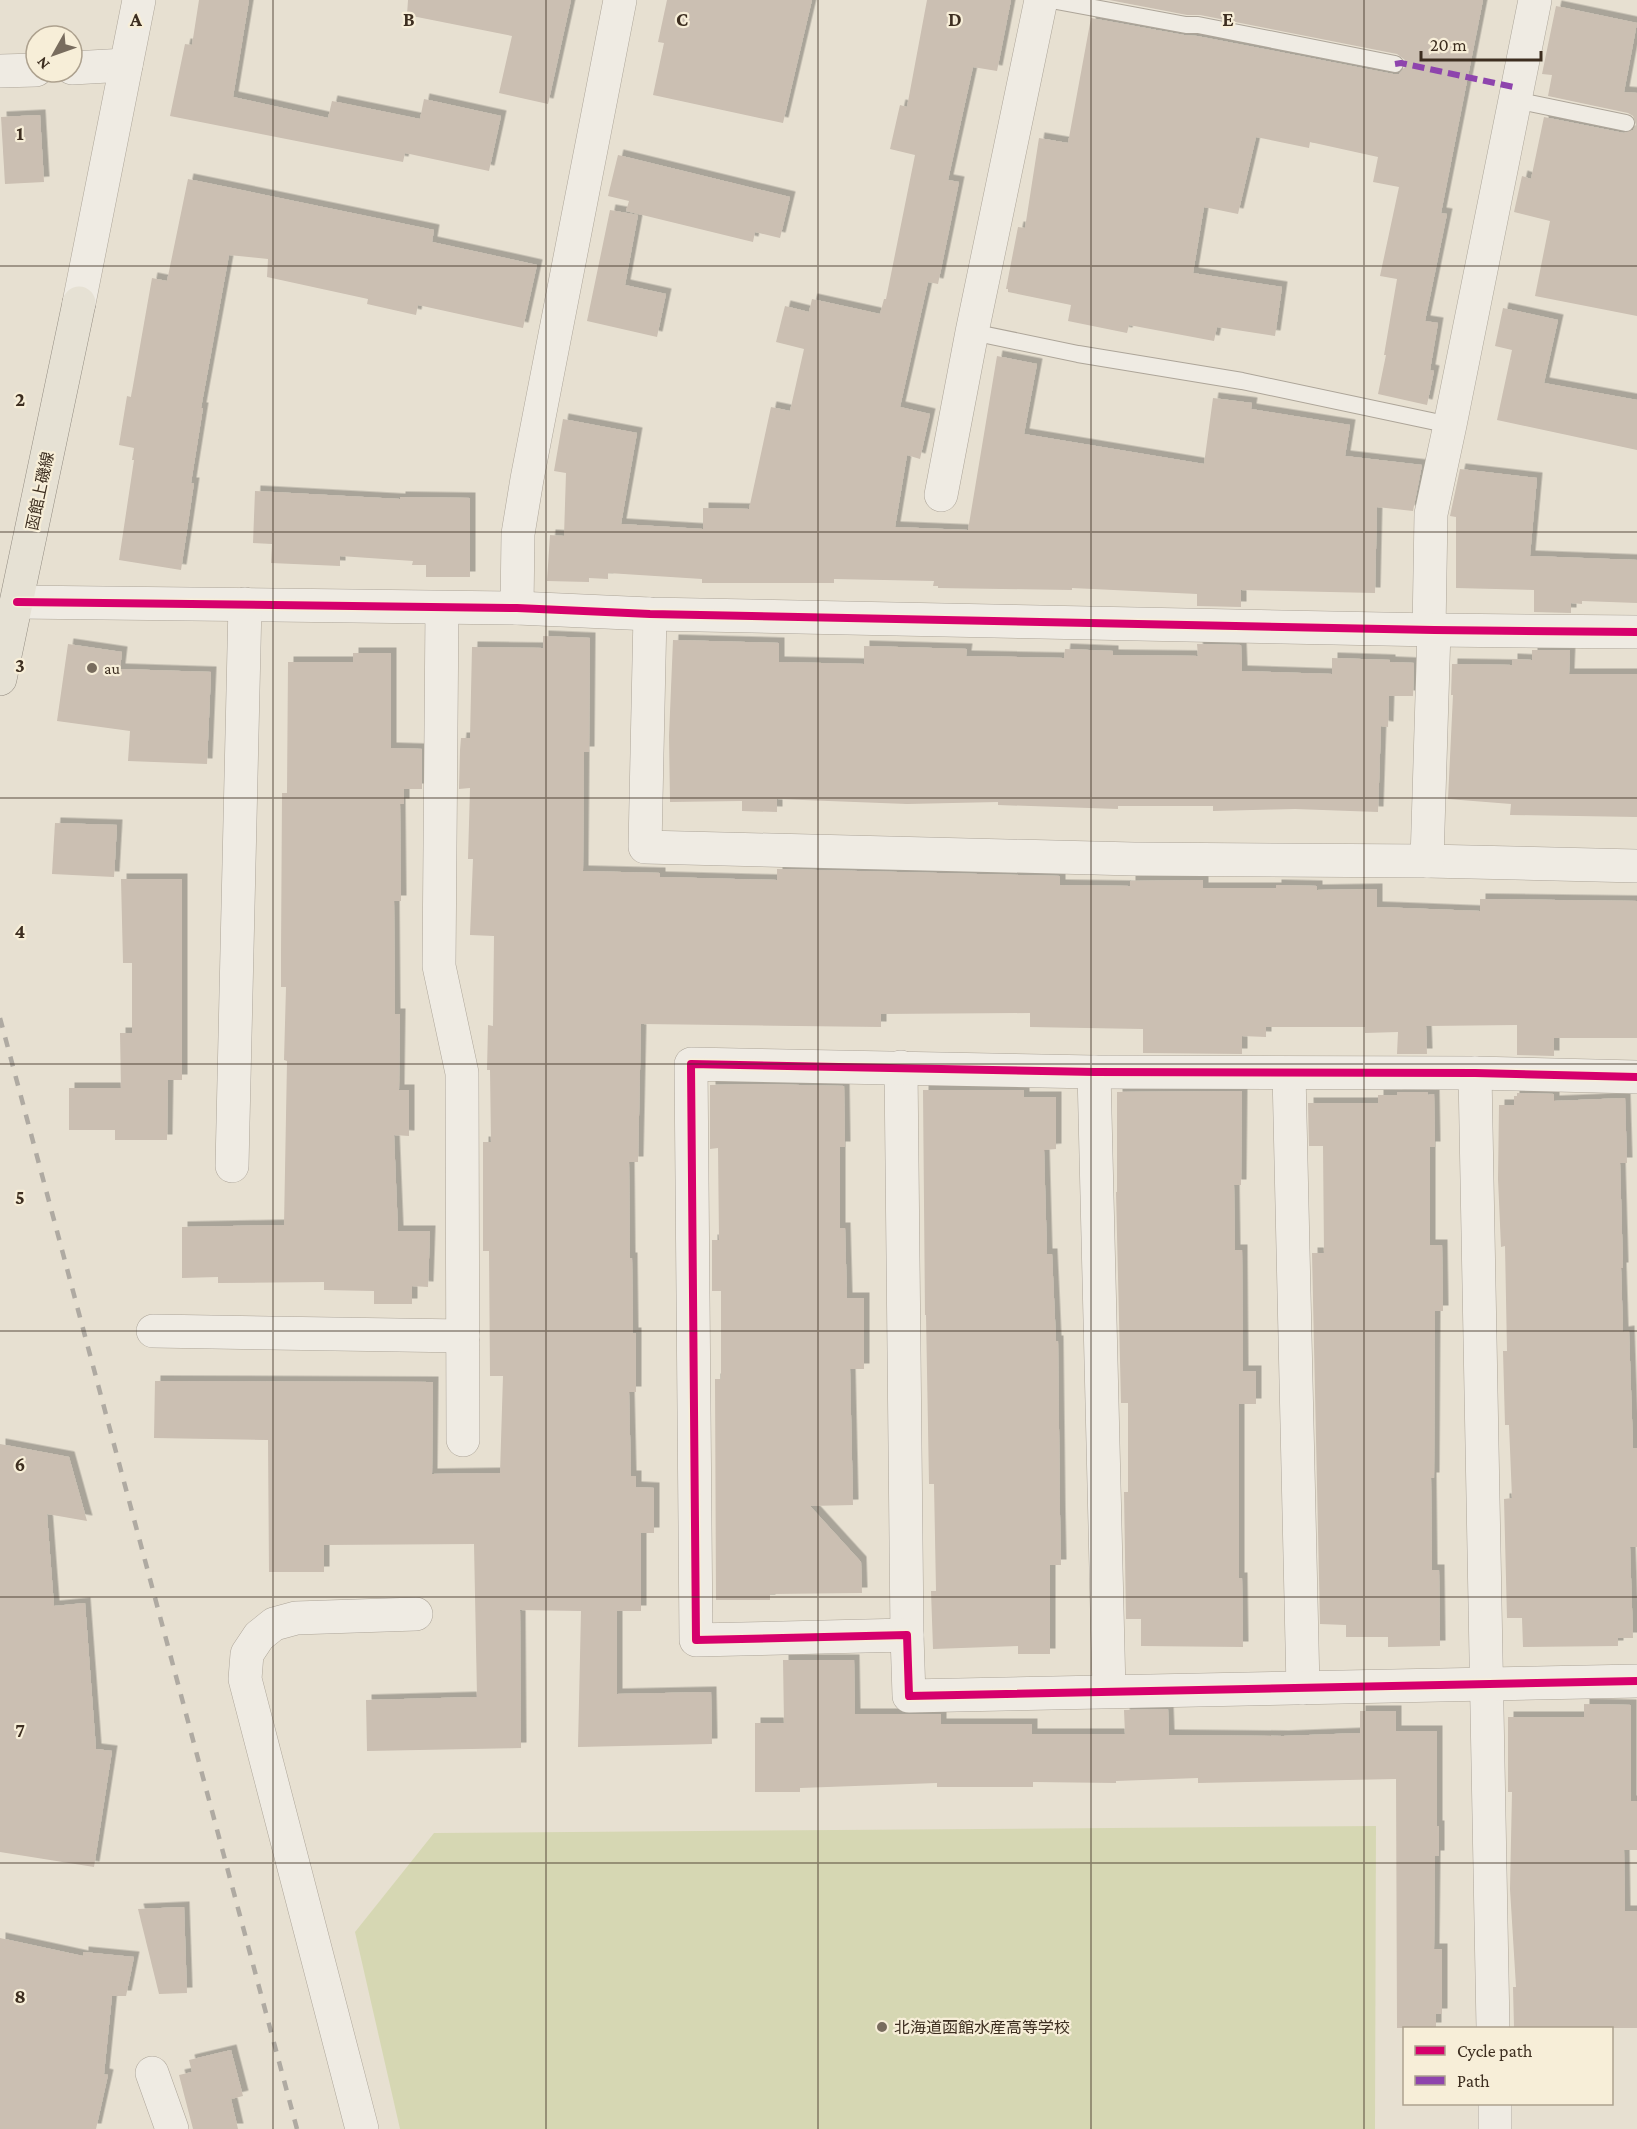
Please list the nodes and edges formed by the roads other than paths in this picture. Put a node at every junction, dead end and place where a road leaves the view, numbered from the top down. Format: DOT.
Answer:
graph roads {
  1 [pos="139,0"];
  2 [pos="620,0"];
  3 [pos="1041,0"];
  4 [pos="1051,0"];
  5 [pos="1535,0"];
  6 [pos="1395,64"];
  7 [pos="126,65"];
  8 [pos="84,67"];
  9 [pos="24,70"];
  10 [pos="0,71"];
  11 [pos="1515,100"];
  12 [pos="1626,123"];
  13 [pos="79,303"];
  14 [pos="972,332"];
  15 [pos="1450,425"];
  16 [pos="941,495"];
  17 [pos="17,602"];
  18 [pos="245,604"];
  19 [pos="442,608"];
  20 [pos="517,608"];
  21 [pos="650,614"];
  22 [pos="1431,630"];
  23 [pos="1637,632"];
  24 [pos="0,679"];
  25 [pos="1427,861"];
  26 [pos="1637,866"];
  27 [pos="901,1067"];
  28 [pos="1094,1072"];
  29 [pos="1289,1073"];
  30 [pos="1475,1073"];
  31 [pos="1637,1077"];
  32 [pos="232,1166"];
  33 [pos="153,1331"];
  34 [pos="463,1336"];
  35 [pos="464,1440"];
  36 [pos="416,1614"];
  37 [pos="907,1635"];
  38 [pos="1637,1681"];
  39 [pos="1486,1685"];
  40 [pos="1303,1688"];
  41 [pos="1109,1691"];
  42 [pos="1493,2027"];
  43 [pos="152,2073"];
  44 [pos="1495,2105"];
  45 [pos="172,2129"];
  46 [pos="362,2129"];
  47 [pos="1496,2129"];
  1 -- 7 [label="street"];
  2 -- 20 [label="street"];
  3 -- 14 [label="street"];
  4 -- 6 [label="lane"];
  5 -- 11 [label="street"];
  7 -- 8 [label="street"];
  7 -- 13 [label="street"];
  9 -- 10 [label="street"];
  11 -- 12 [label="lane"];
  11 -- 15 [label="street"];
  13 -- 17 [label="main road, 函館上磯線"];
  14 -- 15 [label="lane"];
  14 -- 16 [label="street"];
  15 -- 22 [label="street"];
  17 -- 18 [label="street"];
  17 -- 24 [label="main road, 函館上磯線"];
  18 -- 19 [label="street"];
  18 -- 32 [label="street"];
  19 -- 20 [label="street"];
  19 -- 34 [label="street"];
  20 -- 21 [label="street"];
  21 -- 22 [label="street"];
  21 -- 25 [label="street"];
  22 -- 23 [label="street"];
  22 -- 25 [label="street"];
  25 -- 26 [label="street"];
  27 -- 28 [label="street"];
  27 -- 37 [label="street"];
  27 -- 37 [label="street"];
  28 -- 29 [label="street"];
  28 -- 41 [label="street"];
  29 -- 30 [label="street"];
  29 -- 40 [label="street"];
  30 -- 31 [label="street"];
  30 -- 39 [label="street"];
  33 -- 34 [label="street"];
  34 -- 35 [label="street"];
  36 -- 46 [label="street"];
  37 -- 41 [label="street"];
  38 -- 39 [label="street"];
  39 -- 40 [label="street"];
  39 -- 42 [label="street"];
  40 -- 41 [label="street"];
  43 -- 45 [label="street"];
  44 -- 47 [label="street"];
}
